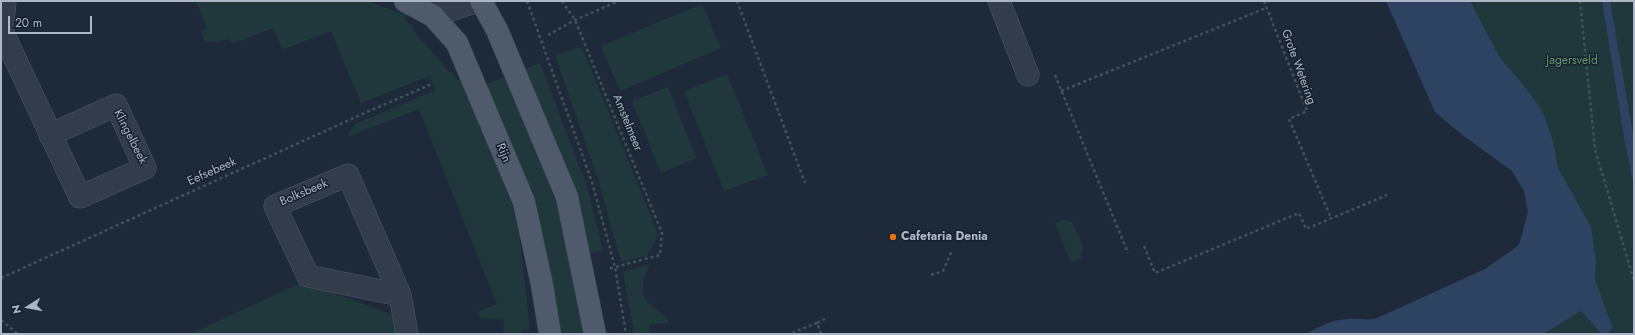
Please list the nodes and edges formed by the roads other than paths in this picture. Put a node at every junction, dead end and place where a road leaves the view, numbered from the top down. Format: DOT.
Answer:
graph roads {
  1 [pos="5,1"];
  2 [pos="404,1"];
  3 [pos="477,1"];
  4 [pos="481,1"];
  5 [pos="999,1"];
  6 [pos="434,8"];
  7 [pos="1028,75"];
  8 [pos="50,135"];
  9 [pos="400,295"];
  10 [pos="407,334"];
  11 [pos="550,334"];
  12 [pos="595,334"];
  1 -- 8 [label="street, Klingelbeek"];
  2 -- 6 [label="main road, Rijn"];
  3 -- 6 [label="street"];
  4 -- 12 [label="main road"];
  5 -- 7 [label="street"];
  6 -- 11 [label="main road, Rijn"];
  8 -- 8 [label="street, Klingelbeek"];
  9 -- 9 [label="street, Bolksbeek"];
  9 -- 10 [label="street, Bolksbeek"];
}
